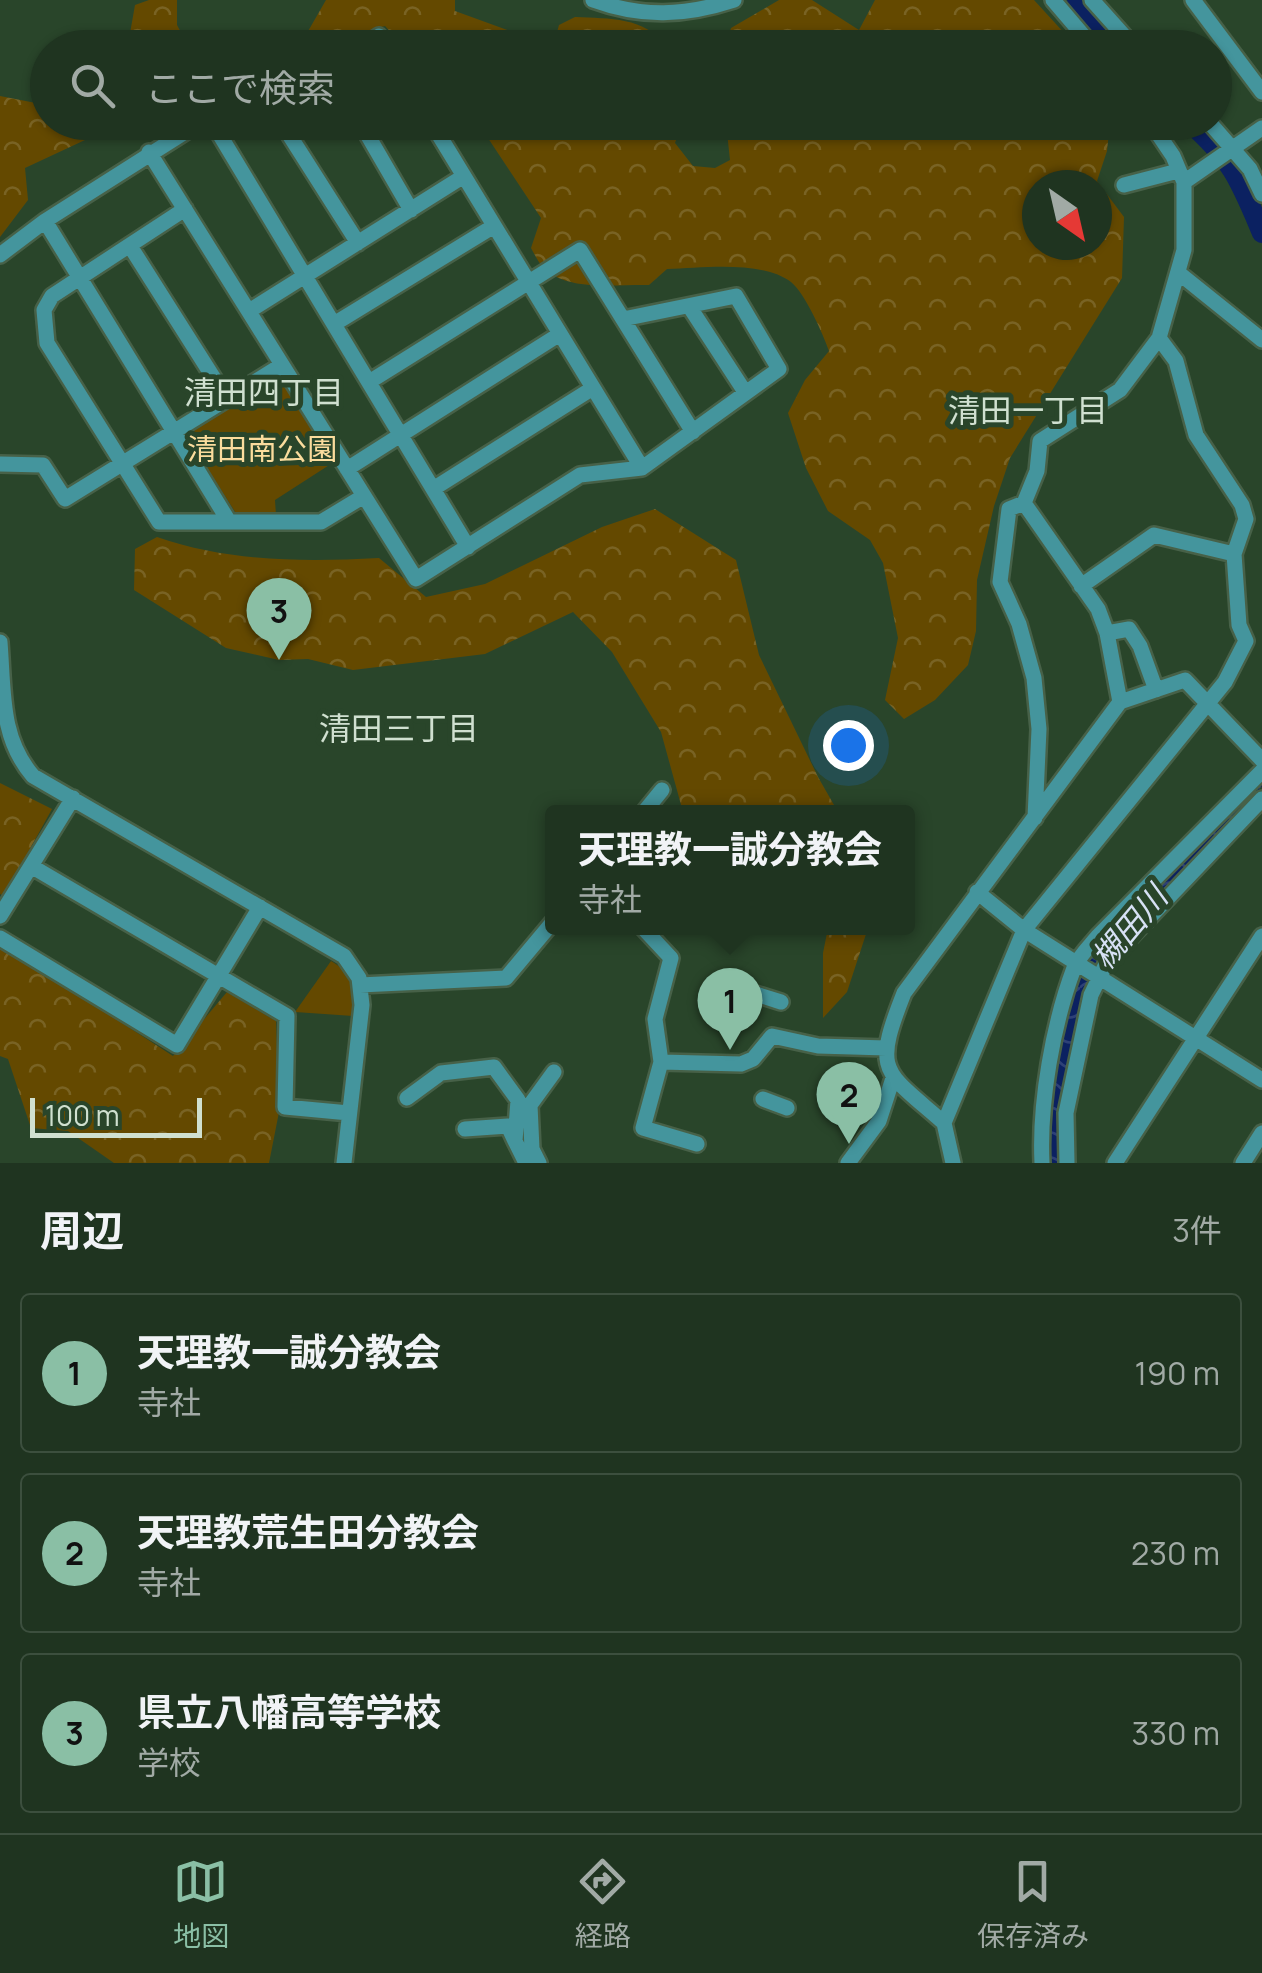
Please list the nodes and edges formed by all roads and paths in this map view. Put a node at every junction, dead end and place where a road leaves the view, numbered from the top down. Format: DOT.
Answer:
graph roads {
  1 [pos="593,0"];
  2 [pos="734,0"];
  3 [pos="1053,0"];
  4 [pos="1092,0"];
  5 [pos="1193,0"];
  6 [pos="1079,30"];
  7 [pos="1119,30"];
  8 [pos="1216,30"];
  9 [pos="1232,52"];
  10 [pos="1262,92"];
  11 [pos="1262,128"];
  12 [pos="170,140"];
  13 [pos="223,140"];
  14 [pos="292,140"];
  15 [pos="370,140"];
  16 [pos="442,140"];
  17 [pos="1164,140"];
  18 [pos="1224,140"];
  19 [pos="1233,150"];
  20 [pos="149,152"];
  21 [pos="464,176"];
  22 [pos="1181,177"];
  23 [pos="1124,185"];
  24 [pos="1262,194"];
  25 [pos="185,210"];
  26 [pos="411,210"];
  27 [pos="46,220"];
  28 [pos="494,226"];
  29 [pos="358,243"];
  30 [pos="130,246"];
  31 [pos="0,255"];
  32 [pos="1180,274"];
  33 [pos="305,276"];
  34 [pos="80,277"];
  35 [pos="528,282"];
  36 [pos="689,306"];
  37 [pos="248,311"];
  38 [pos="624,319"];
  39 [pos="334,324"];
  40 [pos="560,334"];
  41 [pos="1159,338"];
  42 [pos="1262,340"];
  43 [pos="282,366"];
  44 [pos="369,382"];
  45 [pos="593,388"];
  46 [pos="746,392"];
  47 [pos="228,399"];
  48 [pos="174,432"];
  49 [pos="693,432"];
  50 [pos="401,435"];
  51 [pos="0,464"];
  52 [pos="123,464"];
  53 [pos="642,468"];
  54 [pos="348,469"];
  55 [pos="433,489"];
  56 [pos="364,496"];
  57 [pos="1024,503"];
  58 [pos="228,520"];
  59 [pos="468,547"];
  60 [pos="1234,554"];
  61 [pos="1082,586"];
  62 [pos="1262,632"];
  63 [pos="1106,633"];
  64 [pos="1246,641"];
  65 [pos="0,642"];
  66 [pos="1156,690"];
  67 [pos="1120,702"];
  68 [pos="1207,704"];
  69 [pos="1262,760"];
  70 [pos="1262,771"];
  71 [pos="662,790"];
  72 [pos="73,798"];
  73 [pos="1262,799"];
  74 [pos="650,805"];
  75 [pos="1035,818"];
  76 [pos="31,866"];
  77 [pos="977,892"];
  78 [pos="260,907"];
  79 [pos="0,916"];
  80 [pos="1024,930"];
  81 [pos="545,932"];
  82 [pos="650,935"];
  83 [pos="1262,936"];
  84 [pos="0,938"];
  85 [pos="1257,954"];
  86 [pos="1089,970"];
  87 [pos="219,976"];
  88 [pos="360,984"];
  89 [pos="724,984"];
  90 [pos="781,1002"];
  91 [pos="1195,1038"];
  92 [pos="886,1048"];
  93 [pos="661,1062"];
  94 [pos="554,1072"];
  95 [pos="893,1078"];
  96 [pos="1262,1080"];
  97 [pos="408,1098"];
  98 [pos="763,1099"];
  99 [pos="787,1108"];
  100 [pos="349,1113"];
  101 [pos="944,1122"];
  102 [pos="466,1129"];
  103 [pos="1262,1133"];
  104 [pos="515,1142"];
  105 [pos="696,1144"];
  106 [pos="344,1163"];
  107 [pos="526,1163"];
  108 [pos="538,1163"];
  109 [pos="848,1163"];
  110 [pos="954,1163"];
  111 [pos="1042,1163"];
  112 [pos="1068,1163"];
  113 [pos="1114,1163"];
  114 [pos="1244,1163"];
  1 -- 2 [label="street"];
  3 -- 6 [label="street"];
  4 -- 7 [label="street"];
  5 -- 8 [label="street"];
  9 -- 10 [label="street"];
  11 -- 19 [label="street"];
  12 -- 20 [label="street"];
  13 -- 33 [label="street"];
  14 -- 29 [label="street"];
  15 -- 26 [label="street"];
  16 -- 21 [label="street"];
  17 -- 22 [label="street"];
  18 -- 19 [label="street"];
  19 -- 22 [label="street"];
  19 -- 24 [label="street"];
  20 -- 25 [label="street"];
  20 -- 27 [label="street"];
  21 -- 26 [label="street"];
  21 -- 28 [label="street"];
  22 -- 23 [label="street"];
  22 -- 32 [label="street"];
  25 -- 30 [label="street"];
  25 -- 37 [label="street"];
  26 -- 29 [label="street"];
  27 -- 31 [label="street"];
  27 -- 34 [label="street"];
  28 -- 35 [label="street"];
  28 -- 39 [label="street"];
  29 -- 33 [label="street"];
  30 -- 34 [label="street"];
  30 -- 47 [label="street"];
  32 -- 41 [label="street"];
  32 -- 42 [label="street"];
  33 -- 37 [label="street"];
  33 -- 39 [label="street"];
  34 -- 48 [label="street"];
  34 -- 52 [label="street"];
  35 -- 38 [label="street"];
  35 -- 40 [label="street"];
  35 -- 44 [label="street"];
  36 -- 38 [label="street"];
  36 -- 46 [label="street"];
  36 -- 46 [label="street"];
  37 -- 43 [label="street"];
  38 -- 49 [label="street"];
  39 -- 44 [label="street"];
  40 -- 45 [label="street"];
  40 -- 50 [label="street"];
  41 -- 57 [label="street"];
  41 -- 60 [label="street"];
  43 -- 47 [label="street"];
  43 -- 54 [label="street"];
  44 -- 50 [label="street"];
  45 -- 53 [label="street"];
  45 -- 55 [label="street"];
  46 -- 49 [label="street"];
  47 -- 48 [label="street"];
  48 -- 52 [label="street"];
  48 -- 58 [label="street"];
  49 -- 53 [label="street"];
  50 -- 54 [label="street"];
  50 -- 55 [label="street"];
  51 -- 52 [label="street"];
  52 -- 58 [label="street"];
  53 -- 59 [label="street"];
  54 -- 56 [label="street"];
  55 -- 59 [label="street"];
  56 -- 58 [label="street"];
  56 -- 59 [label="street"];
  57 -- 61 [label="street"];
  57 -- 75 [label="street"];
  60 -- 61 [label="street"];
  60 -- 64 [label="street"];
  61 -- 63 [label="street"];
  62 -- 64 [label="street"];
  63 -- 66 [label="street"];
  63 -- 67 [label="street"];
  64 -- 68 [label="street"];
  65 -- 72 [label="street"];
  66 -- 67 [label="street"];
  66 -- 68 [label="street"];
  67 -- 75 [label="street"];
  68 -- 69 [label="street"];
  68 -- 80 [label="street"];
  70 -- 86 [label="street"];
  71 -- 74 [label="street"];
  72 -- 76 [label="street"];
  72 -- 78 [label="street"];
  73 -- 86 [label="street"];
  75 -- 77 [label="street"];
  76 -- 79 [label="street"];
  76 -- 87 [label="street"];
  77 -- 80 [label="street"];
  77 -- 92 [label="street"];
  78 -- 87 [label="street"];
  78 -- 88 [label="street"];
  80 -- 86 [label="street"];
  80 -- 101 [label="street"];
  81 -- 88 [label="street"];
  82 -- 93 [label="street"];
  83 -- 85 [label="street"];
  84 -- 87 [label="street"];
  85 -- 91 [label="street"];
  86 -- 91 [label="street"];
  86 -- 111 [label="street"];
  86 -- 112 [label="street"];
  87 -- 100 [label="street"];
  88 -- 100 [label="street"];
  89 -- 90 [label="street"];
  91 -- 96 [label="street"];
  91 -- 113 [label="street"];
  92 -- 93 [label="street"];
  92 -- 95 [label="street"];
  93 -- 105 [label="street"];
  94 -- 108 [label="street"];
  95 -- 101 [label="street"];
  95 -- 109 [label="street"];
  97 -- 104 [label="street"];
  98 -- 99 [label="street"];
  100 -- 106 [label="street"];
  101 -- 110 [label="street"];
  102 -- 104 [label="street"];
  103 -- 114 [label="street"];
  104 -- 107 [label="street"];
}
